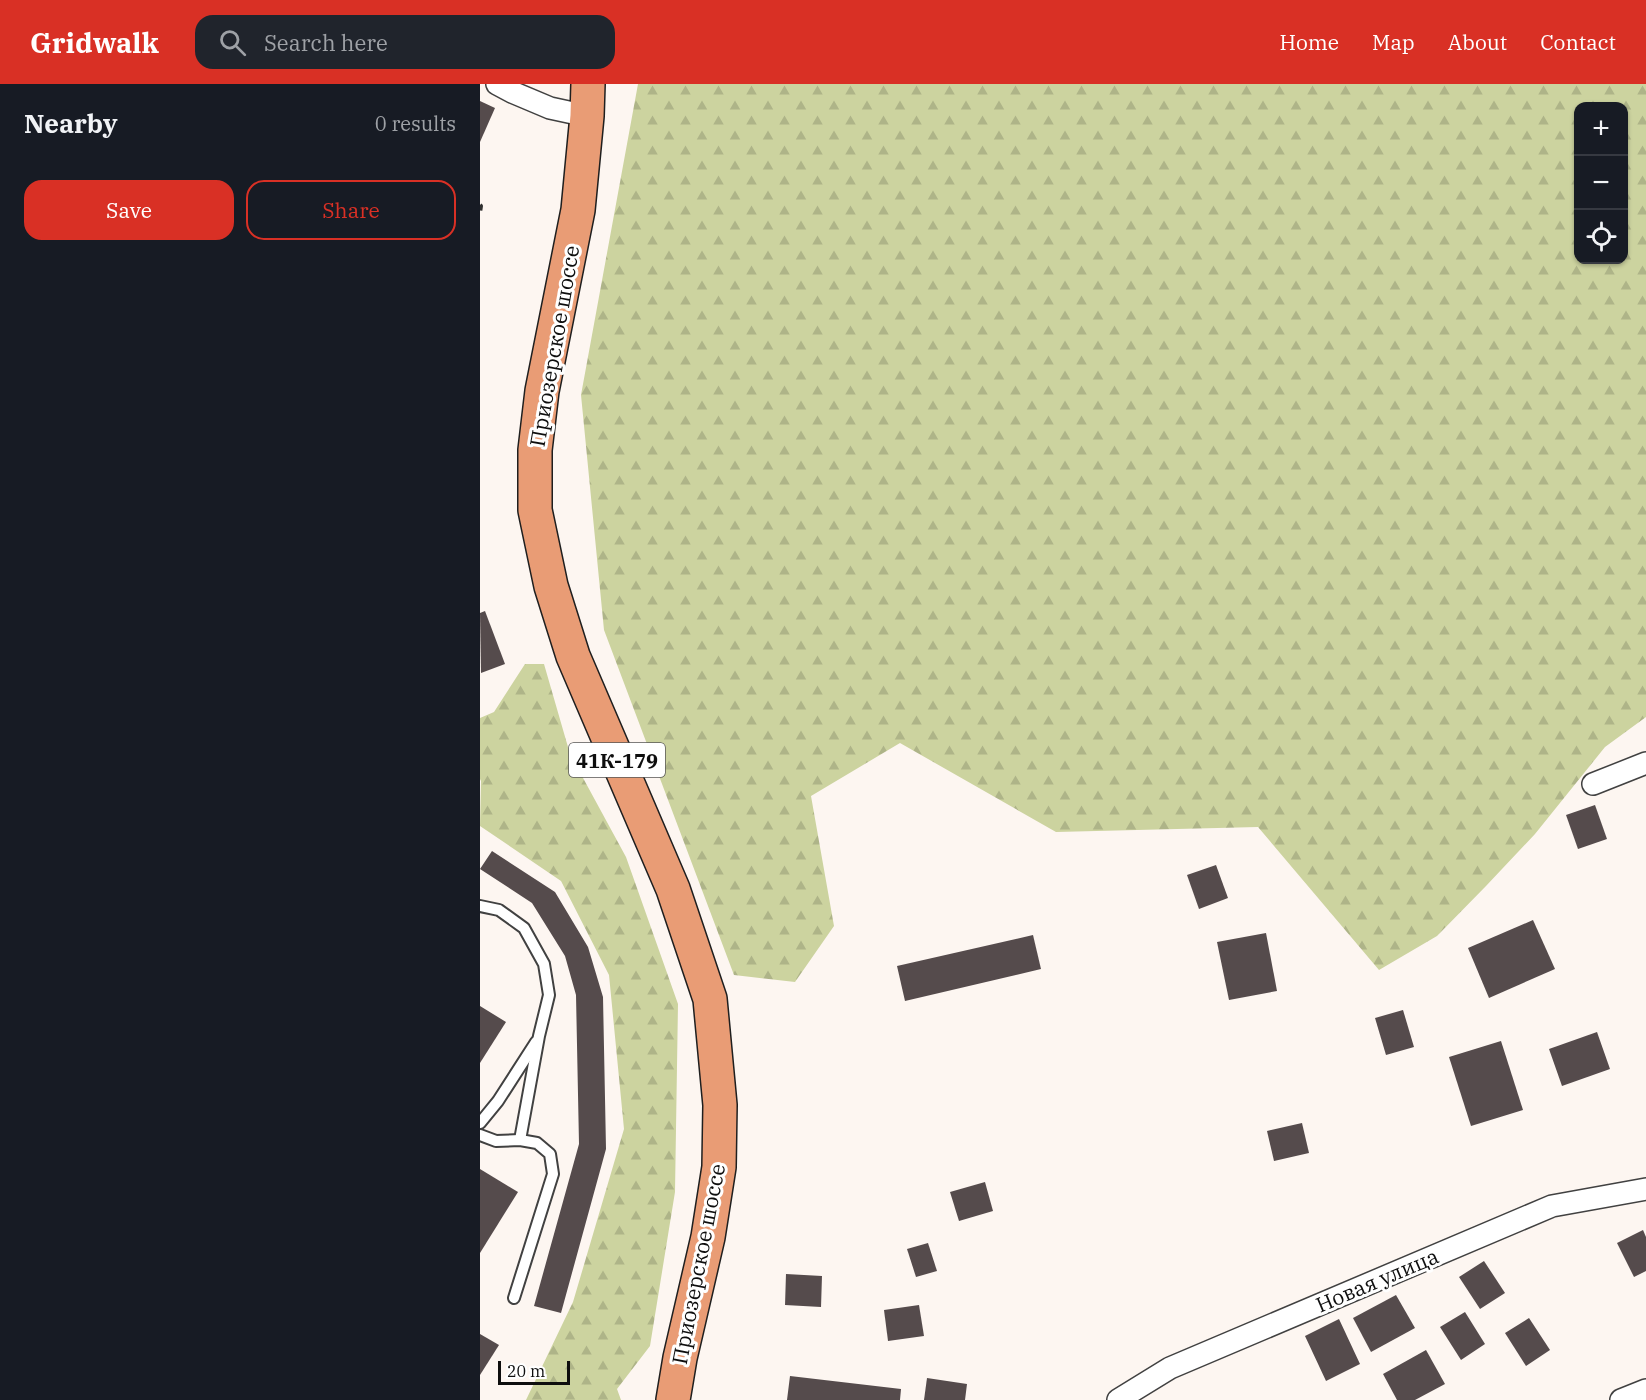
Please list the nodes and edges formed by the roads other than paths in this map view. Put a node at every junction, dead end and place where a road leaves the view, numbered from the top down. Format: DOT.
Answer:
graph roads {
  1 [pos="498,84"];
  2 [pos="587,100"];
  3 [pos="1646,763"];
  4 [pos="1593,784"];
  5 [pos="480,906"];
  6 [pos="539,1036"];
  7 [pos="480,1123"];
  8 [pos="480,1135"];
  9 [pos="520,1140"];
  10 [pos="1646,1189"];
  11 [pos="513,1298"];
  12 [pos="1646,1390"];
  13 [pos="673,1400"];
  14 [pos="1118,1400"];
  15 [pos="1621,1400"];
  1 -- 2 [label="street"];
  2 -- 13 [label="main road, Приозерское шоссе / 41К-179"];
  3 -- 4 [label="street"];
  5 -- 6 [label="lane"];
  6 -- 7 [label="lane"];
  6 -- 9 [label="lane"];
  8 -- 9 [label="lane"];
  9 -- 11 [label="lane"];
  10 -- 14 [label="street, Новая улица"];
  12 -- 15 [label="street"];
}
